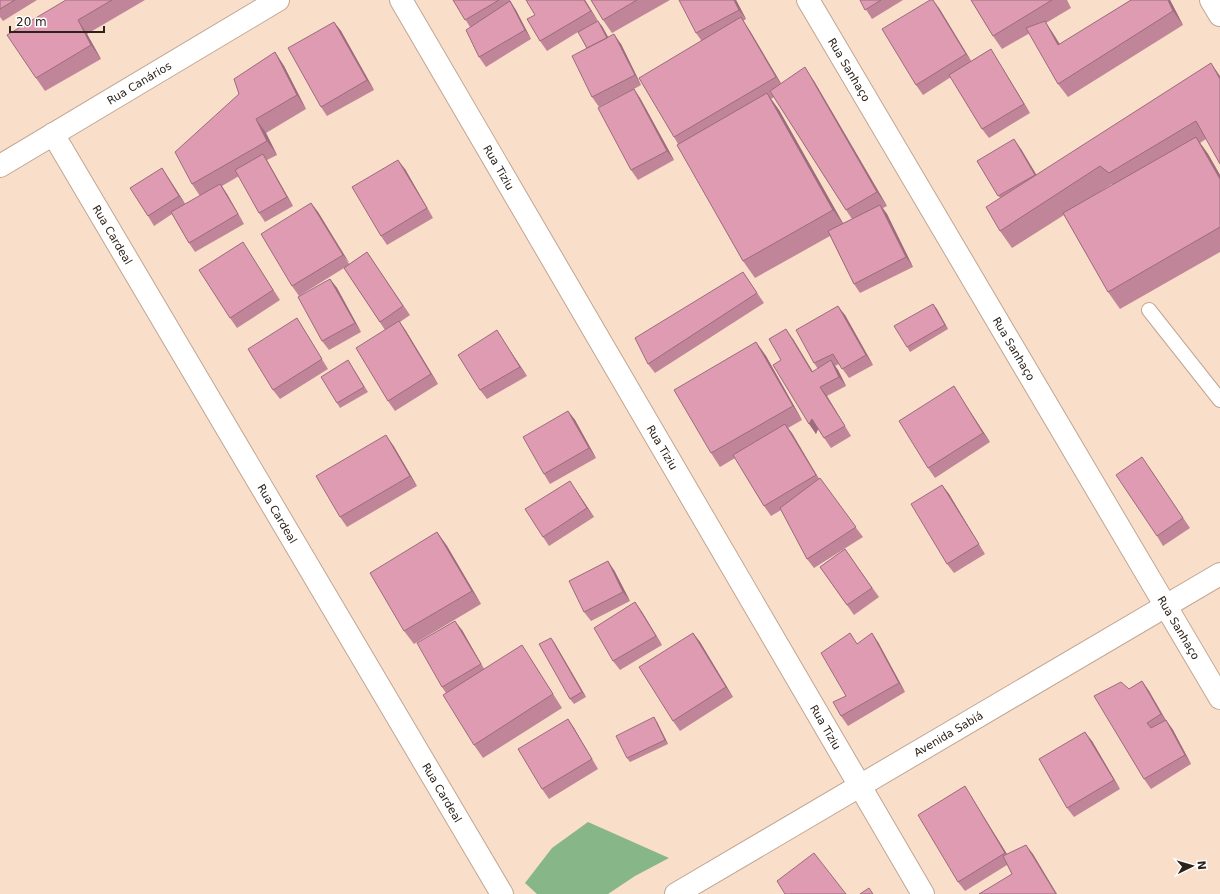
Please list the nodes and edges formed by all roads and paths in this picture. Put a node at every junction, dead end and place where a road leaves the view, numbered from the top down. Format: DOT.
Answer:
graph roads {
  1 [pos="278,0"];
  2 [pos="401,0"];
  3 [pos="808,0"];
  4 [pos="1211,0"];
  5 [pos="1220,16"];
  6 [pos="53,134"];
  7 [pos="0,166"];
  8 [pos="1149,310"];
  9 [pos="1220,400"];
  10 [pos="1220,574"];
  11 [pos="1165,606"];
  12 [pos="1220,698"];
  13 [pos="860,786"];
  14 [pos="502,894"];
  15 [pos="676,894"];
  16 [pos="923,894"];
  1 -- 6 [label="street, Rua Canários"];
  2 -- 13 [label="street, Rua Tiziu"];
  3 -- 11 [label="street, Rua Sanhaço"];
  4 -- 5 [label="street"];
  6 -- 7 [label="street, Rua Canários"];
  6 -- 14 [label="street, Rua Cardeal"];
  8 -- 9 [label="lane"];
  10 -- 11 [label="street, Avenida Sabiá"];
  11 -- 12 [label="street, Rua Sanhaço"];
  11 -- 13 [label="street, Avenida Sabiá"];
  13 -- 15 [label="street, Avenida Sabiá"];
  13 -- 16 [label="street, Rua Tiziu"];
}
